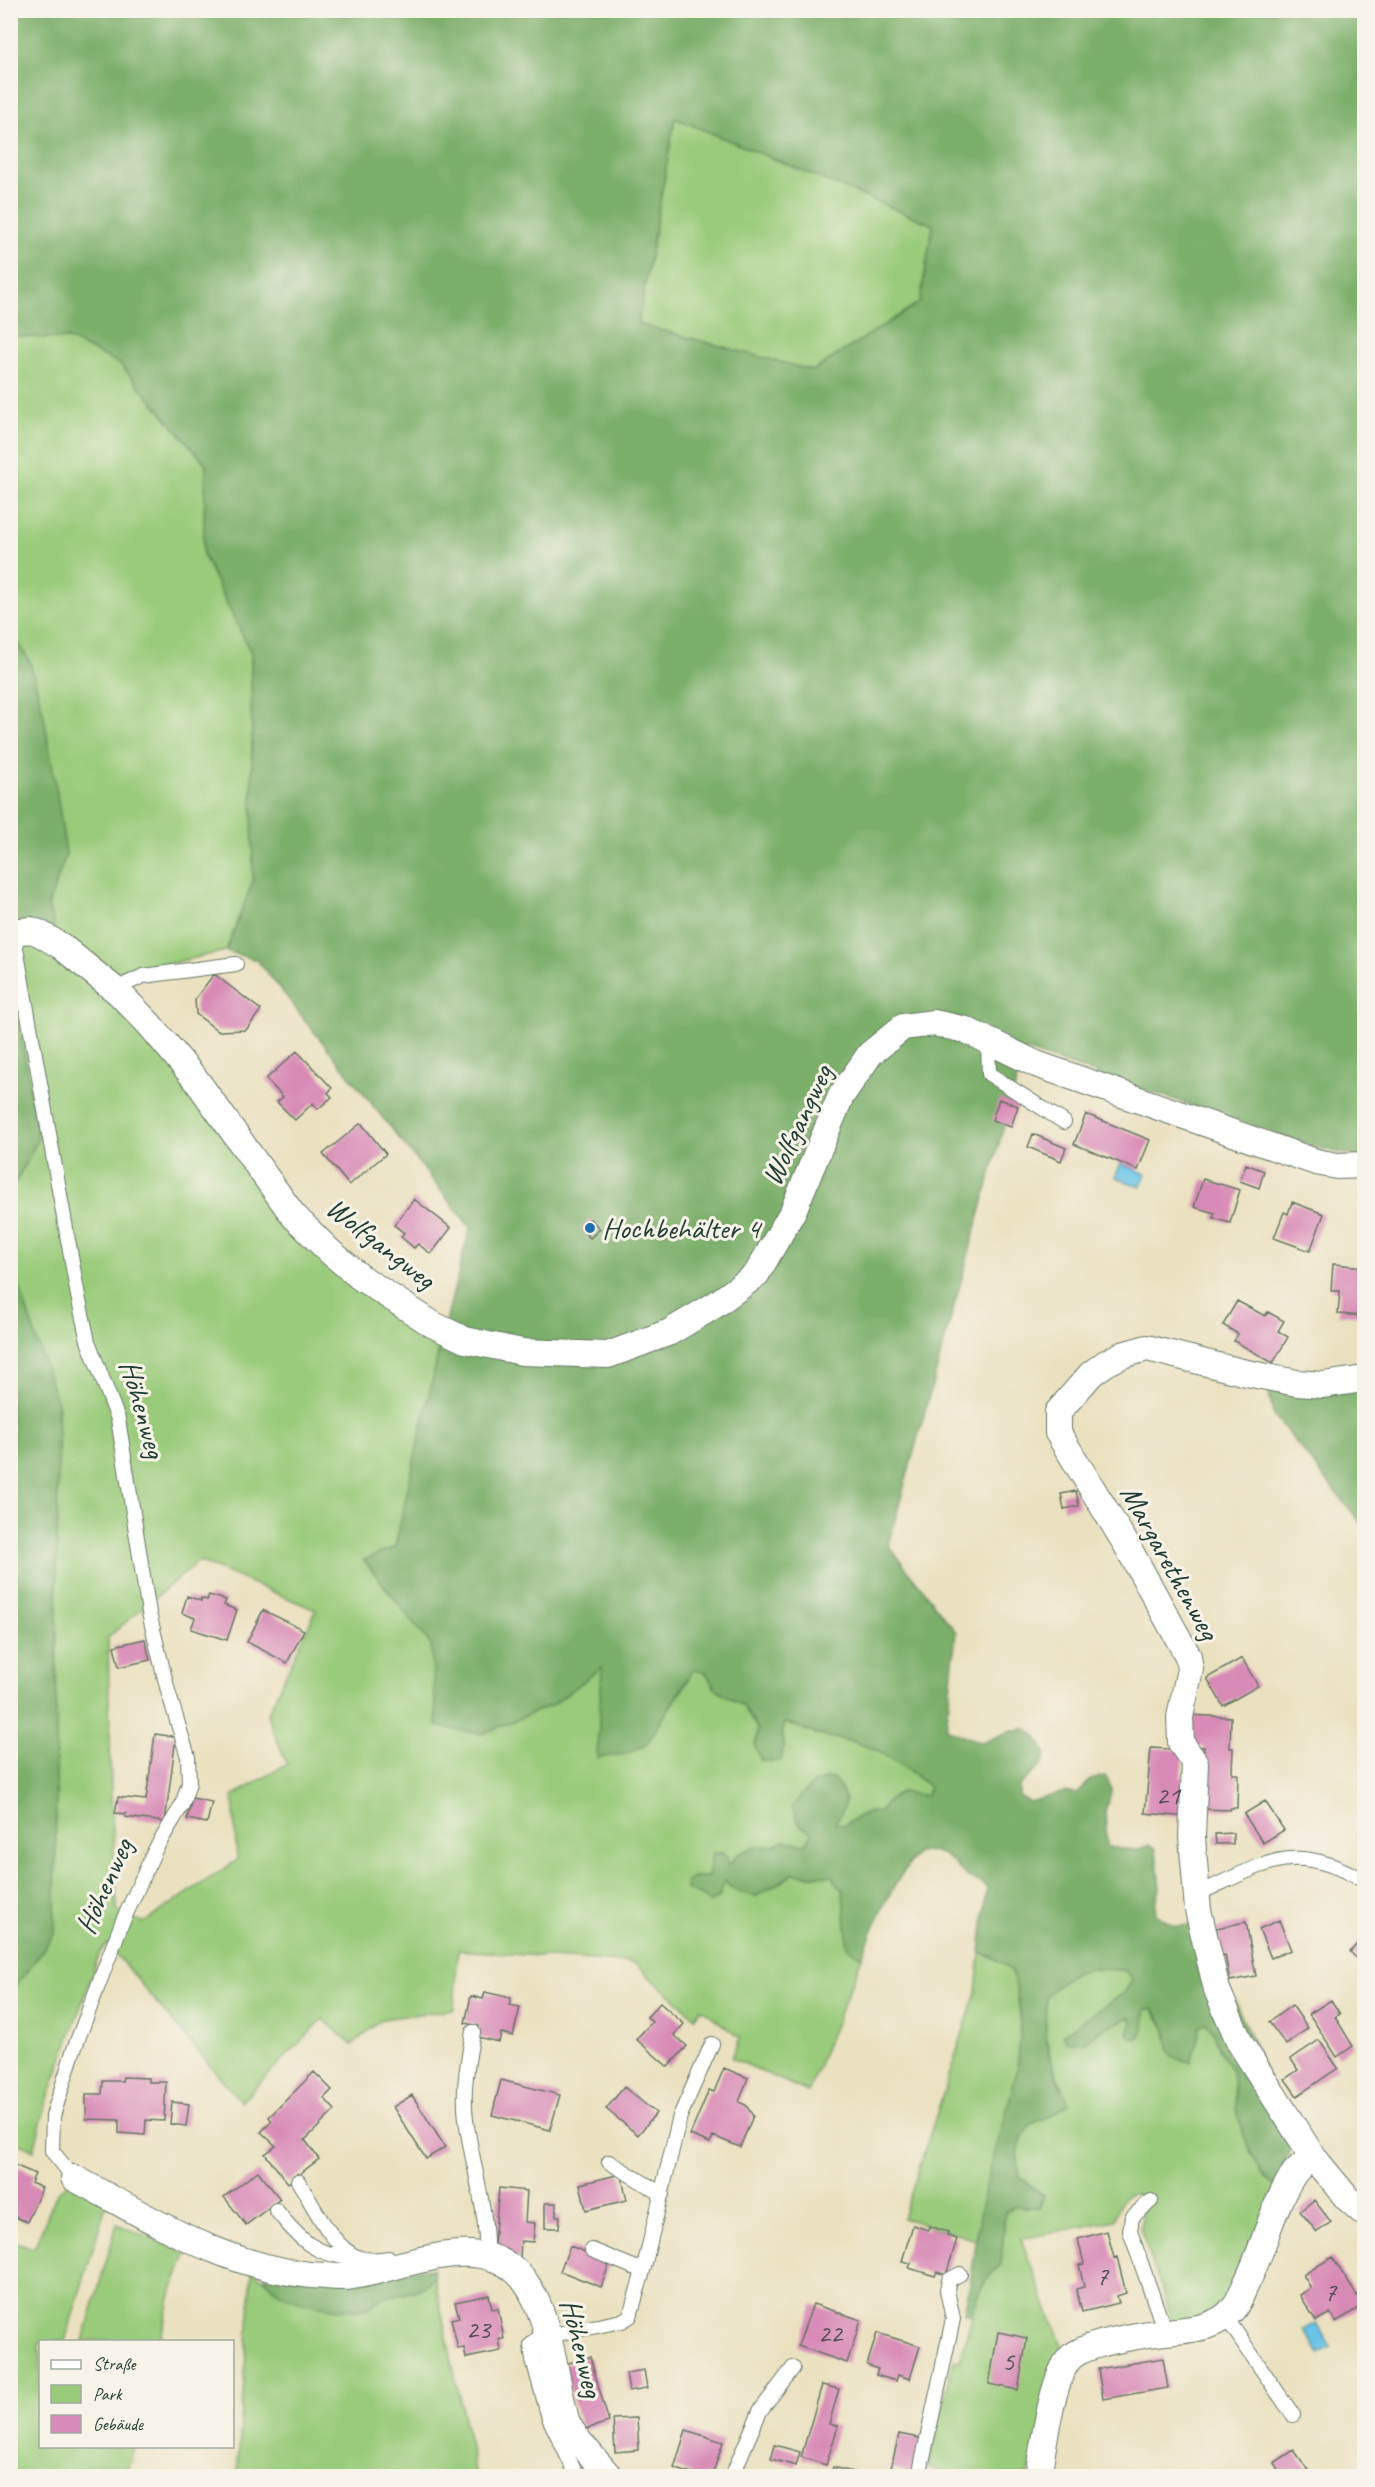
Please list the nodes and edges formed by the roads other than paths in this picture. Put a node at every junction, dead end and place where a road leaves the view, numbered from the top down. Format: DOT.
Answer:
graph roads {
  1 [pos="12,932"];
  2 [pos="236,964"];
  3 [pos="119,993"];
  4 [pos="988,1041"];
  5 [pos="1064,1122"];
  6 [pos="1365,1165"];
  7 [pos="1365,1380"];
  8 [pos="1365,1881"];
  9 [pos="1197,1894"];
  10 [pos="473,2032"];
  11 [pos="712,2044"];
  12 [pos="1313,2157"];
  13 [pos="609,2162"];
  14 [pos="74,2178"];
  15 [pos="298,2181"];
  16 [pos="662,2194"];
  17 [pos="1150,2201"];
  18 [pos="276,2210"];
  19 [pos="1365,2213"];
  20 [pos="592,2250"];
  21 [pos="430,2257"];
  22 [pos="486,2257"];
  23 [pos="363,2259"];
  24 [pos="644,2271"];
  25 [pos="960,2274"];
  26 [pos="1225,2316"];
  27 [pos="1165,2332"];
  28 [pos="547,2336"];
  29 [pos="794,2368"];
  30 [pos="1293,2415"];
  31 [pos="577,2476"];
  32 [pos="609,2476"];
  33 [pos="732,2476"];
  34 [pos="919,2476"];
  35 [pos="1038,2476"];
  1 -- 3 [label="street, Wolfgangweg"];
  1 -- 14 [label="lane, Höhenweg"];
  2 -- 3 [label="lane"];
  3 -- 4 [label="street, Wolfgangweg"];
  4 -- 5 [label="lane"];
  4 -- 6 [label="street, Wolfgangweg"];
  7 -- 9 [label="street, Margarethenweg"];
  8 -- 9 [label="lane"];
  9 -- 12 [label="street, Margarethenweg"];
  10 -- 22 [label="lane"];
  11 -- 16 [label="lane"];
  12 -- 19 [label="street, Margarethenweg"];
  12 -- 26 [label="street"];
  13 -- 16 [label="lane"];
  14 -- 21 [label="street, Höhenweg"];
  15 -- 23 [label="lane"];
  16 -- 24 [label="lane"];
  17 -- 27 [label="lane"];
  18 -- 23 [label="lane"];
  20 -- 24 [label="lane"];
  21 -- 22 [label="street, Höhenweg"];
  21 -- 23 [label="lane"];
  22 -- 28 [label="street, Höhenweg"];
  24 -- 28 [label="lane"];
  25 -- 34 [label="lane"];
  26 -- 27 [label="street"];
  26 -- 30 [label="lane"];
  27 -- 35 [label="street"];
  28 -- 31 [label="lane"];
  28 -- 32 [label="street, Höhenweg"];
  29 -- 33 [label="lane"];
}
